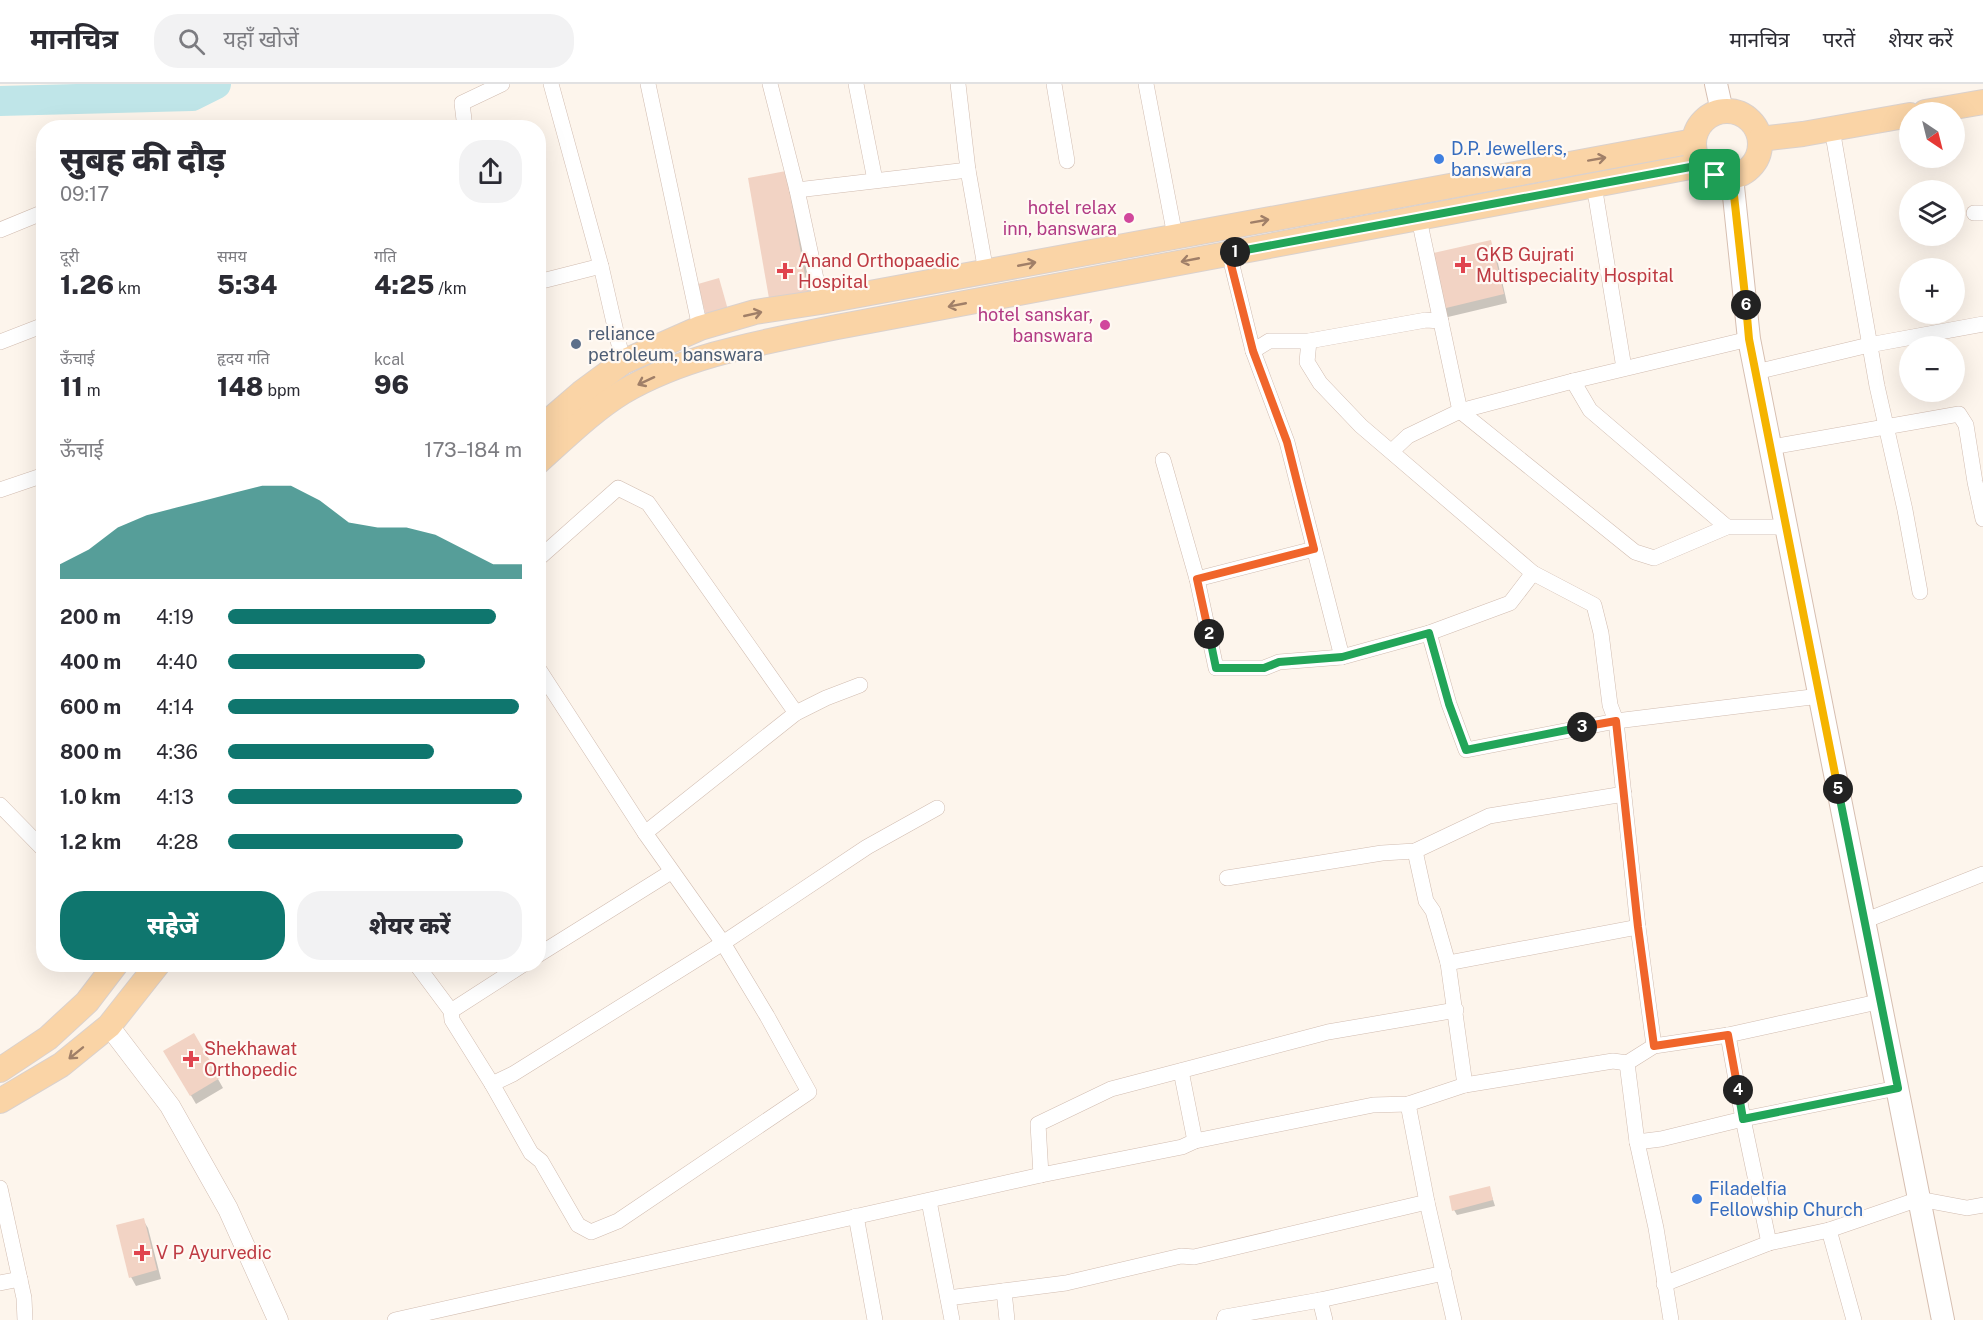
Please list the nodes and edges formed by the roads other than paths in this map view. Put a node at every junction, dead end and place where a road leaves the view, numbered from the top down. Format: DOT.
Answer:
graph roads {
  1 [pos="502,84"];
  2 [pos="551,84"];
  3 [pos="648,84"];
  4 [pos="770,84"];
  5 [pos="856,84"];
  6 [pos="958,84"];
  7 [pos="1054,84"];
  8 [pos="1146,84"];
  9 [pos="1716,84"];
  10 [pos="1983,102"];
  11 [pos="1965,105"];
  12 [pos="1722,111"];
  13 [pos="1899,117"];
  14 [pos="464,120"];
  15 [pos="1832,129"];
  16 [pos="1760,139"];
  17 [pos="1694,141"];
  18 [pos="1067,161"];
  19 [pos="1701,165"];
  20 [pos="968,170"];
  21 [pos="1732,177"];
  22 [pos="875,180"];
  23 [pos="1594,184"];
  24 [pos="797,190"];
  25 [pos="36,215"];
  26 [pos="1419,219"];
  27 [pos="0,230"];
  28 [pos="1175,236"];
  29 [pos="1228,253"];
  30 [pos="601,266"];
  31 [pos="986,272"];
  32 [pos="546,280"];
  33 [pos="821,302"];
  34 [pos="1441,321"];
  35 [pos="1983,324"];
  36 [pos="36,328"];
  37 [pos="700,328"];
  38 [pos="1749,339"];
  39 [pos="1309,341"];
  40 [pos="0,342"];
  41 [pos="1869,345"];
  42 [pos="1253,351"];
  43 [pos="623,362"];
  44 [pos="1624,368"];
  45 [pos="1756,372"];
  46 [pos="1573,381"];
  47 [pos="1460,411"];
  48 [pos="546,423"];
  49 [pos="1886,426"];
  50 [pos="1770,447"];
  51 [pos="1392,451"];
  52 [pos="546,455"];
  53 [pos="1163,460"];
  54 [pos="36,478"];
  55 [pos="1979,481"];
  56 [pos="0,490"];
  57 [pos="1983,519"];
  58 [pos="1726,527"];
  59 [pos="1786,528"];
  60 [pos="1314,549"];
  61 [pos="546,552"];
  62 [pos="1533,573"];
  63 [pos="1197,579"];
  64 [pos="1920,592"];
  65 [pos="1429,633"];
  66 [pos="1342,657"];
  67 [pos="546,681"];
  68 [pos="860,685"];
  69 [pos="1820,696"];
  70 [pos="796,713"];
  71 [pos="1616,721"];
  72 [pos="1624,794"];
  73 [pos="0,805"];
  74 [pos="937,808"];
  75 [pos="645,833"];
  76 [pos="36,842"];
  77 [pos="1415,851"];
  78 [pos="671,872"];
  79 [pos="1983,874"];
  80 [pos="1227,878"];
  81 [pos="1864,921"];
  82 [pos="1638,927"];
  83 [pos="723,943"];
  84 [pos="546,950"];
  85 [pos="1448,963"];
  86 [pos="110,972"];
  87 [pos="152,972"];
  88 [pos="422,972"];
  89 [pos="512,972"];
  90 [pos="1881,1001"];
  91 [pos="1456,1010"];
  92 [pos="451,1011"];
  93 [pos="109,1026"];
  94 [pos="1728,1035"];
  95 [pos="1654,1046"];
  96 [pos="1627,1064"];
  97 [pos="0,1070"];
  98 [pos="1181,1071"];
  99 [pos="492,1084"];
  100 [pos="1465,1085"];
  101 [pos="1898,1088"];
  102 [pos="0,1101"];
  103 [pos="1408,1104"];
  104 [pos="1743,1119"];
  105 [pos="1195,1141"];
  106 [pos="1637,1142"];
  107 [pos="1041,1175"];
  108 [pos="0,1188"];
  109 [pos="1919,1199"];
  110 [pos="930,1201"];
  111 [pos="1427,1202"];
  112 [pos="1983,1205"];
  113 [pos="856,1216"];
  114 [pos="1829,1230"];
  115 [pos="5,1232"];
  116 [pos="1769,1243"];
  117 [pos="1444,1273"];
  118 [pos="20,1278"];
  119 [pos="0,1283"];
  120 [pos="1664,1284"];
  121 [pos="1004,1292"];
  122 [pos="948,1298"];
  123 [pos="1320,1300"];
  124 [pos="1263,1315"];
  125 [pos="25,1320"];
  126 [pos="278,1320"];
  127 [pos="395,1320"];
  128 [pos="875,1320"];
  129 [pos="952,1320"];
  130 [pos="1007,1320"];
  131 [pos="1224,1320"];
  132 [pos="1325,1320"];
  133 [pos="1454,1320"];
  134 [pos="1671,1320"];
  135 [pos="1854,1320"];
  136 [pos="1943,1320"];
  1 -- 14 [label="street"];
  2 -- 30 [label="street"];
  3 -- 37 [label="street"];
  4 -- 24 [label="street"];
  5 -- 22 [label="street"];
  6 -- 20 [label="street"];
  7 -- 18 [label="street"];
  8 -- 28 [label="street"];
  9 -- 12 [label="main road"];
  10 -- 11 [label="main road"];
  12 -- 16 [label="main road"];
  12 -- 17 [label="main road"];
  13 -- 15 [label="main road"];
  15 -- 16 [label="main road"];
  15 -- 41 [label="street"];
  16 -- 21 [label="main road"];
  17 -- 19 [label="main road"];
  28 -- 17 [label="main road, one-way"];
  19 -- 21 [label="main road"];
  19 -- 23 [label="main road"];
  20 -- 22 [label="street"];
  20 -- 31 [label="street"];
  21 -- 38 [label="main road"];
  22 -- 24 [label="street"];
  23 -- 26 [label="main road"];
  23 -- 44 [label="street"];
  24 -- 33 [label="street"];
  25 -- 27 [label="street"];
  26 -- 29 [label="main road"];
  26 -- 34 [label="street"];
  31 -- 28 [label="main road, one-way"];
  29 -- 42 [label="street"];
  29 -- 52 [label="main road, one-way"];
  30 -- 32 [label="street"];
  30 -- 43 [label="street"];
  31 -- 33 [label="main road"];
  37 -- 33 [label="main road, one-way"];
  34 -- 39 [label="street"];
  34 -- 47 [label="street"];
  35 -- 41 [label="street"];
  36 -- 40 [label="street"];
  37 -- 43 [label="main road"];
  38 -- 44 [label="street"];
  38 -- 45 [label="main road"];
  39 -- 42 [label="street"];
  39 -- 51 [label="street"];
  41 -- 45 [label="street"];
  41 -- 49 [label="street"];
  42 -- 60 [label="street"];
  43 -- 48 [label="main road"];
  44 -- 46 [label="street"];
  45 -- 50 [label="main road"];
  46 -- 47 [label="street"];
  46 -- 58 [label="street"];
  47 -- 51 [label="street"];
  47 -- 58 [label="street"];
  49 -- 50 [label="street"];
  49 -- 55 [label="street"];
  49 -- 64 [label="street"];
  50 -- 59 [label="main road"];
  51 -- 62 [label="street"];
  53 -- 63 [label="street"];
  54 -- 56 [label="street"];
  55 -- 57 [label="street"];
  58 -- 59 [label="street"];
  59 -- 69 [label="main road"];
  60 -- 63 [label="street"];
  60 -- 66 [label="street"];
  61 -- 70 [label="street"];
  62 -- 65 [label="street"];
  62 -- 71 [label="street"];
  63 -- 66 [label="street"];
  65 -- 66 [label="street"];
  65 -- 71 [label="street"];
  67 -- 75 [label="street"];
  68 -- 70 [label="street"];
  69 -- 71 [label="street"];
  69 -- 81 [label="main road"];
  70 -- 75 [label="street"];
  71 -- 72 [label="street"];
  72 -- 77 [label="street"];
  72 -- 82 [label="street"];
  73 -- 76 [label="street"];
  74 -- 83 [label="street"];
  75 -- 78 [label="street"];
  77 -- 80 [label="street"];
  77 -- 85 [label="street"];
  78 -- 83 [label="street"];
  78 -- 84 [label="street"];
  79 -- 81 [label="street"];
  81 -- 90 [label="main road"];
  82 -- 85 [label="street"];
  82 -- 95 [label="street"];
  83 -- 99 [label="street"];
  83 -- 99 [label="street"];
  85 -- 91 [label="street"];
  86 -- 97 [label="main road"];
  87 -- 93 [label="main road"];
  88 -- 92 [label="street"];
  89 -- 92 [label="street"];
  90 -- 94 [label="street"];
  90 -- 101 [label="main road"];
  91 -- 98 [label="street"];
  91 -- 100 [label="street"];
  92 -- 99 [label="street"];
  93 -- 102 [label="main road, one-way"];
  93 -- 126 [label="street"];
  94 -- 95 [label="street"];
  94 -- 104 [label="street"];
  95 -- 96 [label="street"];
  96 -- 100 [label="street"];
  96 -- 106 [label="street"];
  98 -- 105 [label="street"];
  98 -- 107 [label="street"];
  100 -- 103 [label="street"];
  101 -- 104 [label="street"];
  101 -- 109 [label="main road"];
  103 -- 105 [label="street"];
  103 -- 111 [label="street"];
  104 -- 106 [label="street"];
  104 -- 116 [label="street"];
  105 -- 107 [label="street"];
  106 -- 120 [label="street"];
  107 -- 110 [label="street"];
  108 -- 115 [label="street"];
  109 -- 112 [label="street"];
  109 -- 114 [label="street"];
  109 -- 136 [label="main road"];
  110 -- 113 [label="street"];
  110 -- 122 [label="street"];
  111 -- 117 [label="street"];
  111 -- 121 [label="street"];
  113 -- 127 [label="street"];
  113 -- 128 [label="street"];
  114 -- 116 [label="street"];
  114 -- 135 [label="street"];
  115 -- 118 [label="street"];
  116 -- 120 [label="street"];
  117 -- 123 [label="street"];
  117 -- 133 [label="street"];
  118 -- 119 [label="street"];
  118 -- 125 [label="street"];
  120 -- 134 [label="street"];
  121 -- 122 [label="street"];
  121 -- 130 [label="street"];
  122 -- 129 [label="street"];
  123 -- 124 [label="street"];
  123 -- 132 [label="street"];
  124 -- 131 [label="street"];
}
